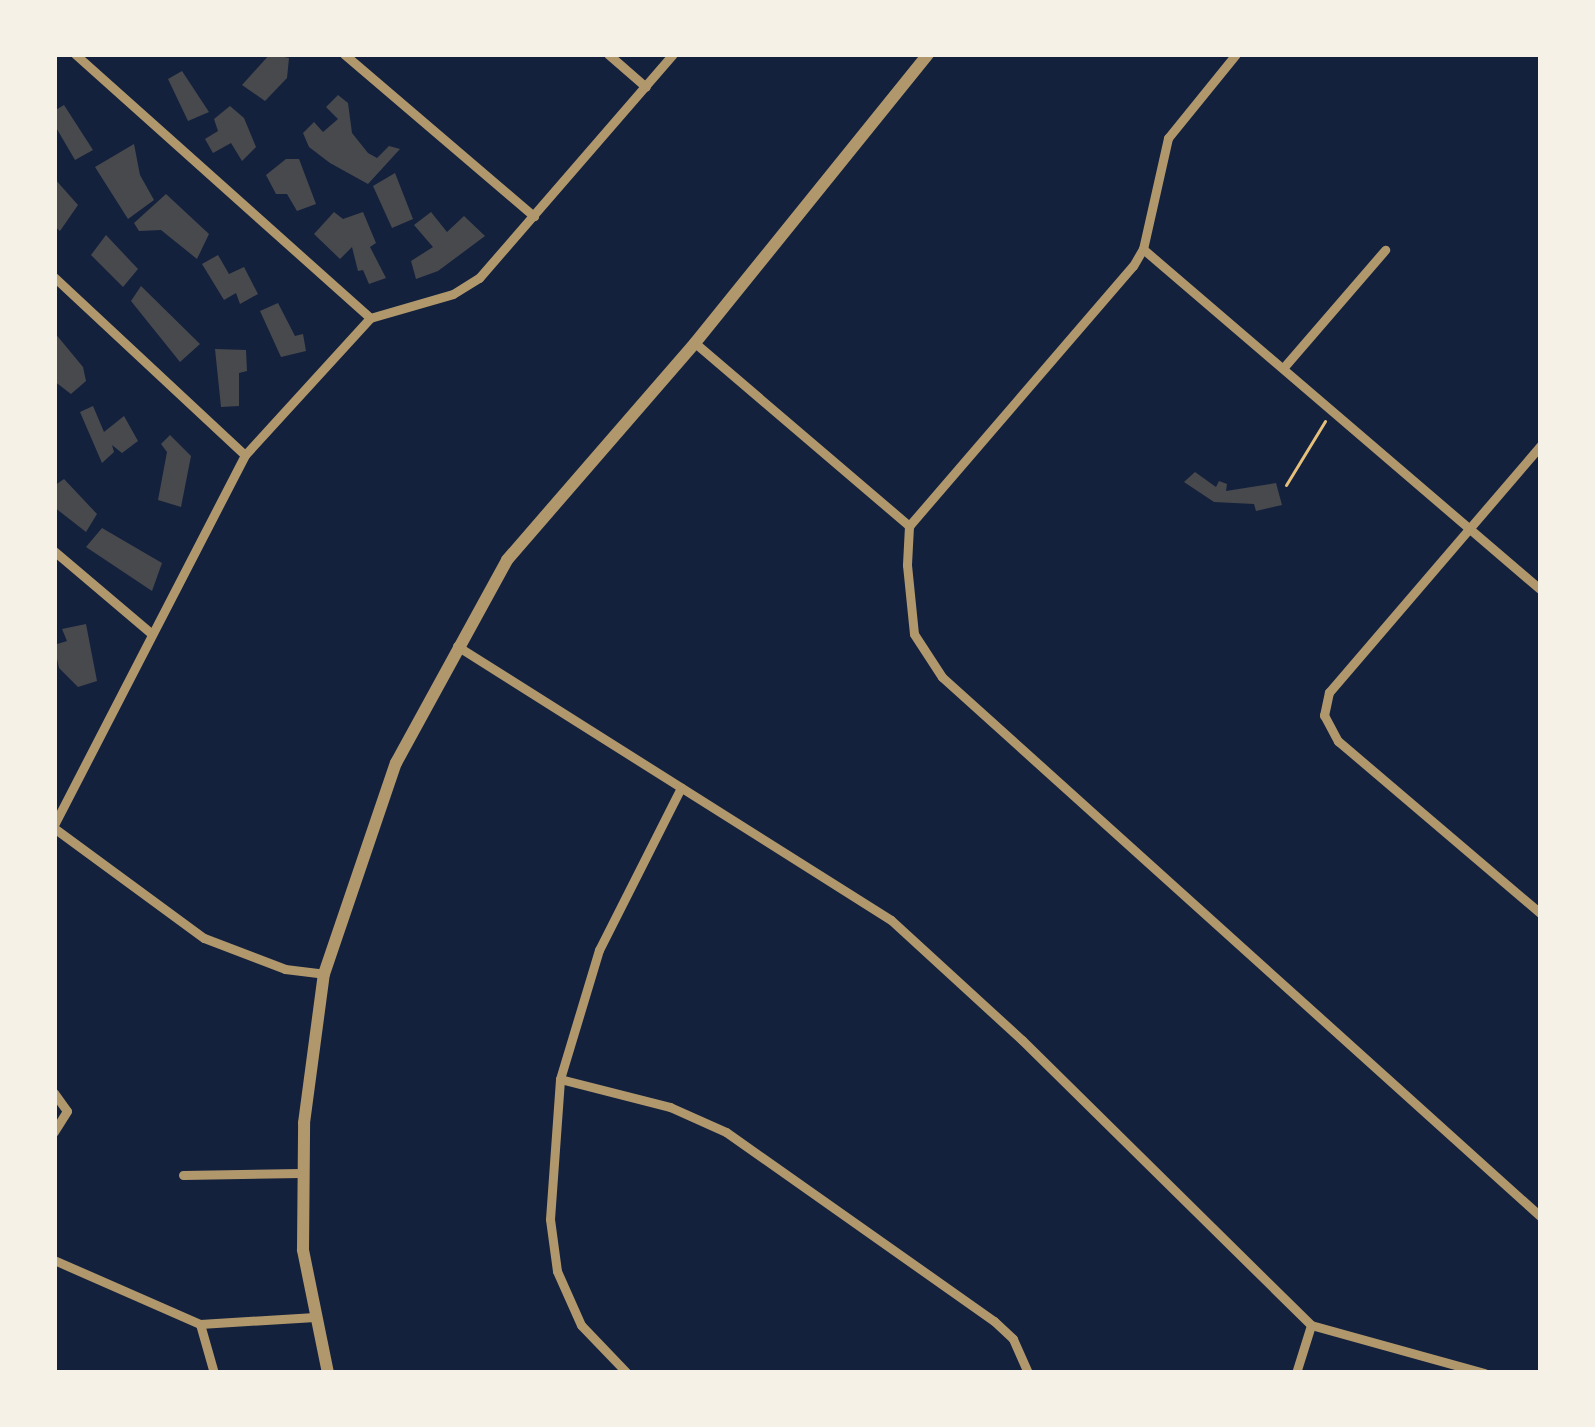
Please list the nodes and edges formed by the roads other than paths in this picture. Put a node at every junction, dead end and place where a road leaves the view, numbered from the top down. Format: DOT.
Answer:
graph roads {
  1 [pos="75,54"];
  2 [pos="344,54"];
  3 [pos="608,54"];
  4 [pos="674,54"];
  5 [pos="1236,54"];
  6 [pos="926,55"];
  7 [pos="646,87"];
  8 [pos="534,216"];
  9 [pos="1144,249"];
  10 [pos="1384,250"];
  11 [pos="54,277"];
  12 [pos="370,318"];
  13 [pos="695,343"];
  14 [pos="1284,367"];
  15 [pos="1541,445"];
  16 [pos="245,455"];
  17 [pos="909,526"];
  18 [pos="1470,530"];
  19 [pos="54,551"];
  20 [pos="1541,590"];
  21 [pos="152,634"];
  22 [pos="457,646"];
  23 [pos="681,788"];
  24 [pos="54,826"];
  25 [pos="1541,914"];
  26 [pos="324,974"];
  27 [pos="560,1079"];
  28 [pos="54,1093"];
  29 [pos="54,1132"];
  30 [pos="300,1174"];
  31 [pos="183,1175"];
  32 [pos="1541,1217"];
  33 [pos="54,1260"];
  34 [pos="315,1317"];
  35 [pos="200,1324"];
  36 [pos="1311,1325"];
  37 [pos="214,1373"];
  38 [pos="328,1373"];
  39 [pos="627,1373"];
  40 [pos="1028,1373"];
  41 [pos="1296,1373"];
  42 [pos="1484,1373"];
  1 -- 12 [label="street"];
  2 -- 8 [label="street"];
  3 -- 7 [label="street"];
  4 -- 7 [label="street"];
  5 -- 9 [label="street"];
  6 -- 13 [label="street"];
  7 -- 8 [label="street"];
  8 -- 12 [label="street"];
  9 -- 14 [label="street"];
  9 -- 17 [label="street"];
  10 -- 14 [label="street"];
  11 -- 16 [label="street"];
  12 -- 16 [label="street"];
  13 -- 17 [label="street"];
  13 -- 22 [label="street"];
  14 -- 18 [label="street"];
  15 -- 18 [label="street"];
  16 -- 21 [label="street"];
  17 -- 32 [label="street"];
  18 -- 20 [label="street"];
  18 -- 25 [label="street"];
  19 -- 21 [label="street"];
  21 -- 24 [label="street"];
  22 -- 23 [label="street"];
  22 -- 26 [label="street"];
  23 -- 27 [label="street"];
  23 -- 36 [label="street"];
  24 -- 26 [label="street"];
  26 -- 30 [label="street"];
  27 -- 39 [label="street"];
  27 -- 40 [label="street"];
  28 -- 29 [label="street"];
  30 -- 31 [label="street"];
  30 -- 34 [label="street"];
  33 -- 35 [label="street"];
  34 -- 35 [label="street"];
  34 -- 38 [label="street"];
  35 -- 37 [label="street"];
  36 -- 41 [label="street"];
  36 -- 42 [label="street"];
}
